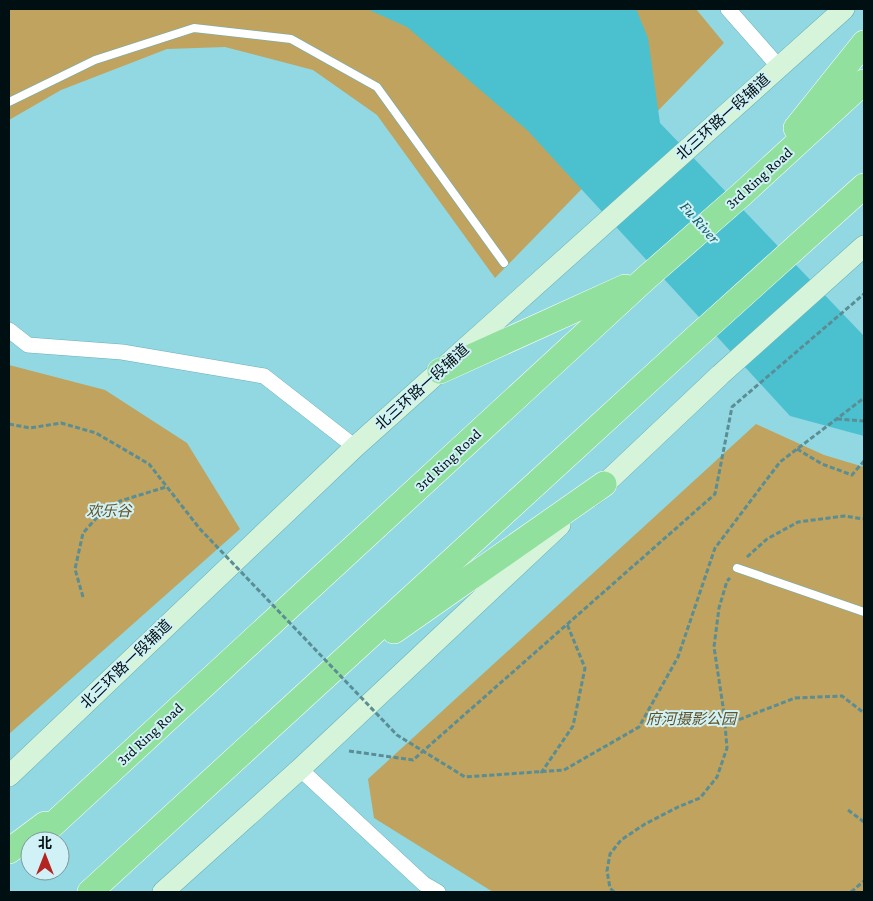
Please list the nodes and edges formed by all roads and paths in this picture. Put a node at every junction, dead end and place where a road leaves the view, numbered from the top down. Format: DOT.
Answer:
graph roads {
  1 [pos="728,9"];
  2 [pos="844,9"];
  3 [pos="864,43"];
  4 [pos="779,67"];
  5 [pos="864,82"];
  6 [pos="9,102"];
  7 [pos="864,186"];
  8 [pos="742,194"];
  9 [pos="864,246"];
  10 [pos="504,263"];
  11 [pos="646,278"];
  12 [pos="864,294"];
  13 [pos="9,330"];
  14 [pos="440,370"];
  15 [pos="864,398"];
  16 [pos="837,419"];
  17 [pos="864,421"];
  18 [pos="9,424"];
  19 [pos="355,446"];
  20 [pos="796,450"];
  21 [pos="864,461"];
  22 [pos="604,484"];
  23 [pos="166,487"];
  24 [pos="864,519"];
  25 [pos="737,568"];
  26 [pos="83,597"];
  27 [pos="864,612"];
  28 [pos="568,624"];
  29 [pos="312,688"];
  30 [pos="864,706"];
  31 [pos="864,712"];
  32 [pos="725,725"];
  33 [pos="323,747"];
  34 [pos="300,769"];
  35 [pos="541,773"];
  36 [pos="9,776"];
  37 [pos="83,796"];
  38 [pos="848,810"];
  39 [pos="864,822"];
  40 [pos="45,831"];
  41 [pos="9,851"];
  42 [pos="20,855"];
  43 [pos="9,865"];
  44 [pos="864,881"];
  45 [pos="90,892"];
  46 [pos="163,892"];
  47 [pos="438,892"];
  48 [pos="614,892"];
  49 [pos="851,892"];
  1 -- 4 [label="street"];
  2 -- 4 [label="main road, 北三环路一段辅道"];
  3 -- 8 [label="highway"];
  4 -- 14 [label="main road, 北三环路一段辅道"];
  5 -- 8 [label="highway, 3rd Ring Road"];
  6 -- 10 [label="lane"];
  7 -- 29 [label="highway"];
  8 -- 11 [label="highway, 3rd Ring Road"];
  9 -- 22 [label="main road"];
  11 -- 14 [label="highway"];
  11 -- 37 [label="highway, 3rd Ring Road"];
  12 -- 28 [label="path"];
  13 -- 19 [label="street"];
  14 -- 19 [label="main road, 北三环路一段辅道"];
  15 -- 16 [label="path, bridge"];
  16 -- 17 [label="path"];
  16 -- 20 [label="path, bridge"];
  18 -- 23 [label="path, bridge"];
  19 -- 36 [label="main road, 北三环路一段辅道"];
  20 -- 21 [label="path"];
  20 -- 35 [label="path, bridge"];
  22 -- 29 [label="highway"];
  22 -- 33 [label="main road"];
  23 -- 26 [label="path"];
  23 -- 35 [label="path, bridge"];
  24 -- 25 [label="path"];
  25 -- 27 [label="lane"];
  25 -- 32 [label="path"];
  28 -- 33 [label="path"];
  28 -- 35 [label="path"];
  29 -- 45 [label="highway"];
  30 -- 31 [label="path"];
  31 -- 32 [label="path"];
  32 -- 48 [label="path"];
  33 -- 34 [label="main road"];
  34 -- 46 [label="main road"];
  34 -- 47 [label="street"];
  37 -- 40 [label="highway, 3rd Ring Road"];
  37 -- 41 [label="highway"];
  38 -- 39 [label="path"];
  42 -- 43 [label="highway"];
  44 -- 49 [label="path"];
}
